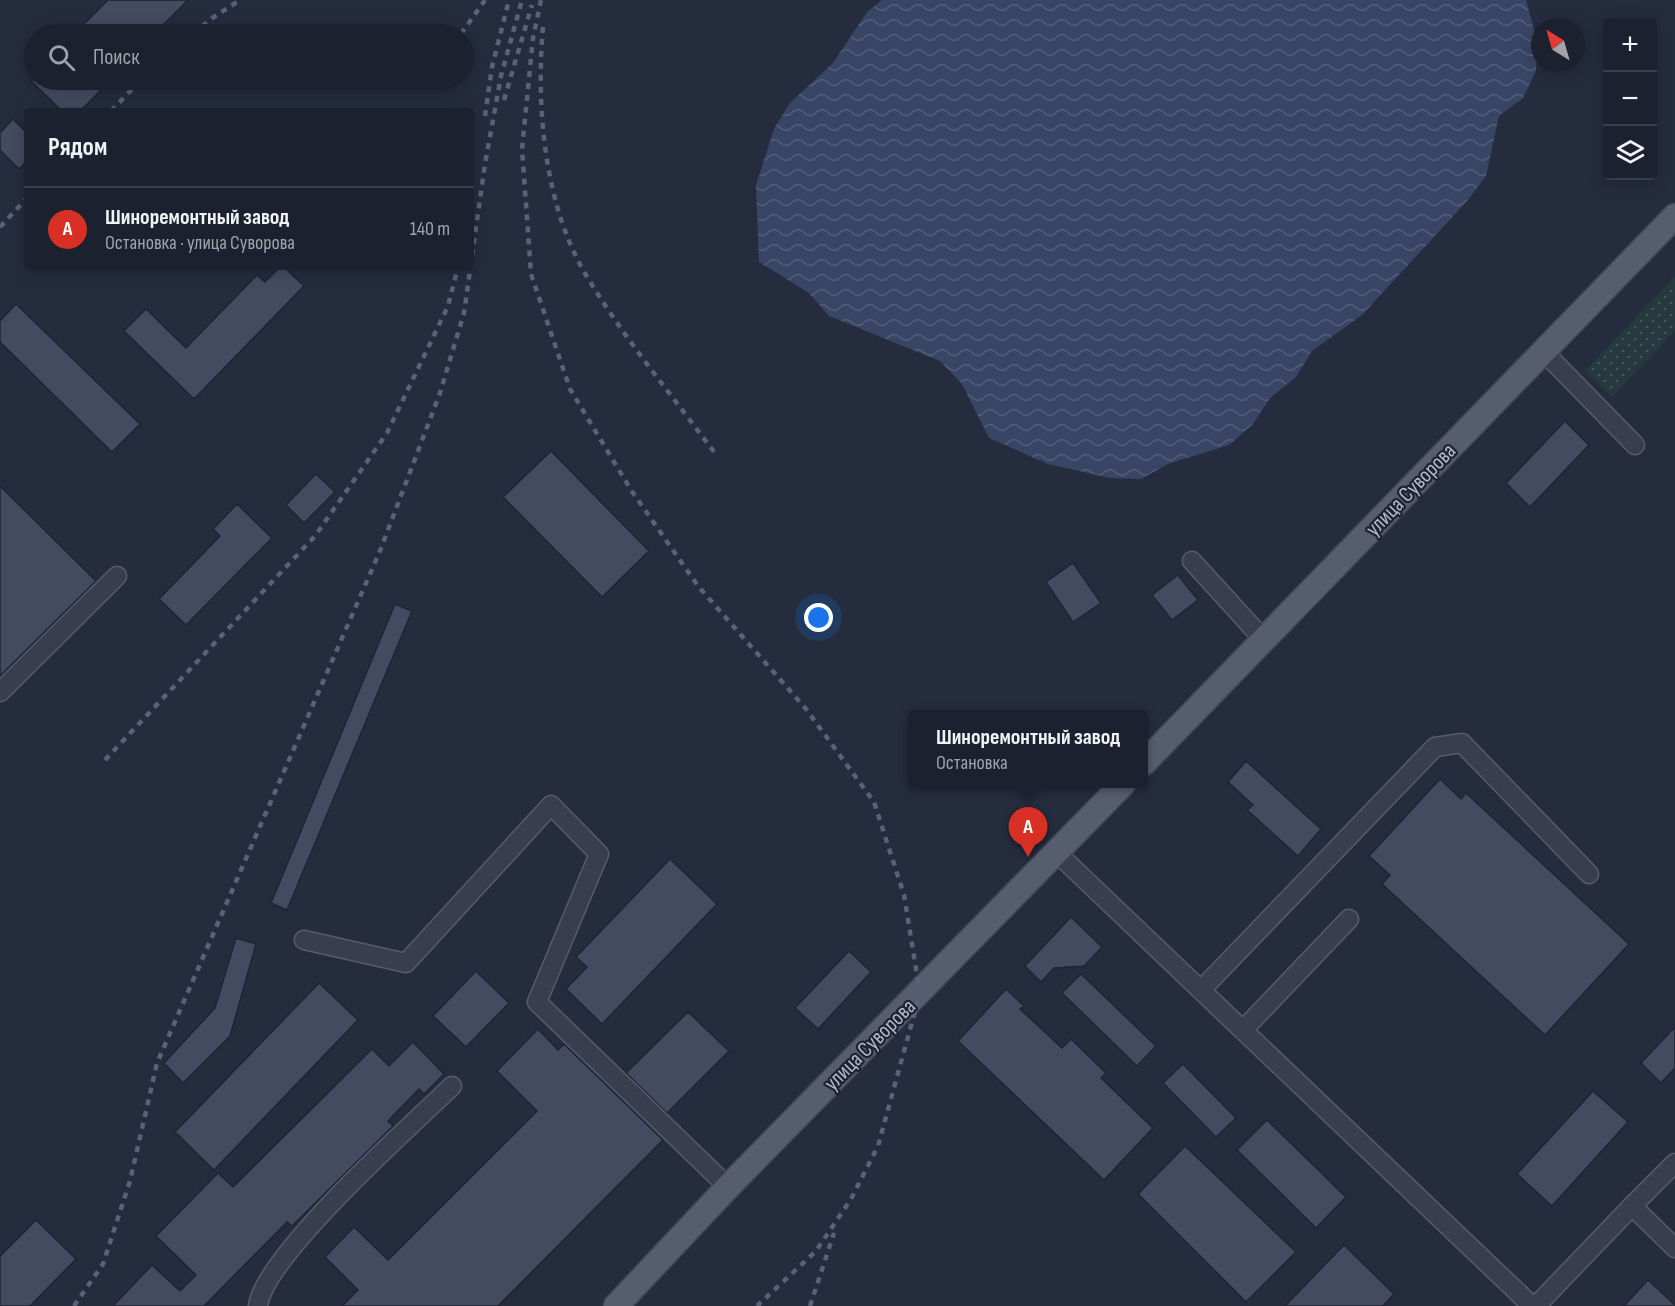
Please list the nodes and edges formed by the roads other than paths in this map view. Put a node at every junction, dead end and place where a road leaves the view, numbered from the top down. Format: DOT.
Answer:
graph roads {
  1 [pos="1675,216"];
  2 [pos="1544,352"];
  3 [pos="1635,445"];
  4 [pos="1192,561"];
  5 [pos="117,576"];
  6 [pos="1263,639"];
  7 [pos="0,692"];
  8 [pos="1148,758"];
  9 [pos="1118,788"];
  10 [pos="1056,852"];
  11 [pos="1589,874"];
  12 [pos="1349,919"];
  13 [pos="304,940"];
  14 [pos="1201,990"];
  15 [pos="1243,1030"];
  16 [pos="452,1086"];
  17 [pos="1675,1164"];
  18 [pos="728,1187"];
  19 [pos="1632,1206"];
  20 [pos="1675,1248"];
  21 [pos="258,1306"];
  22 [pos="616,1306"];
  23 [pos="1534,1306"];
  1 -- 2 [label="main road, улица Суворова"];
  2 -- 3 [label="lane"];
  2 -- 6 [label="main road, улица Суворова"];
  4 -- 6 [label="lane"];
  5 -- 7 [label="lane"];
  6 -- 8 [label="main road, улица Суворова"];
  9 -- 10 [label="main road, улица Суворова"];
  10 -- 14 [label="lane"];
  10 -- 18 [label="main road, улица Суворова"];
  11 -- 14 [label="lane"];
  12 -- 15 [label="lane"];
  13 -- 18 [label="lane"];
  14 -- 15 [label="lane"];
  15 -- 23 [label="lane"];
  16 -- 21 [label="lane"];
  17 -- 19 [label="lane"];
  18 -- 22 [label="main road, улица Суворова"];
  19 -- 20 [label="lane"];
  19 -- 23 [label="lane"];
}
